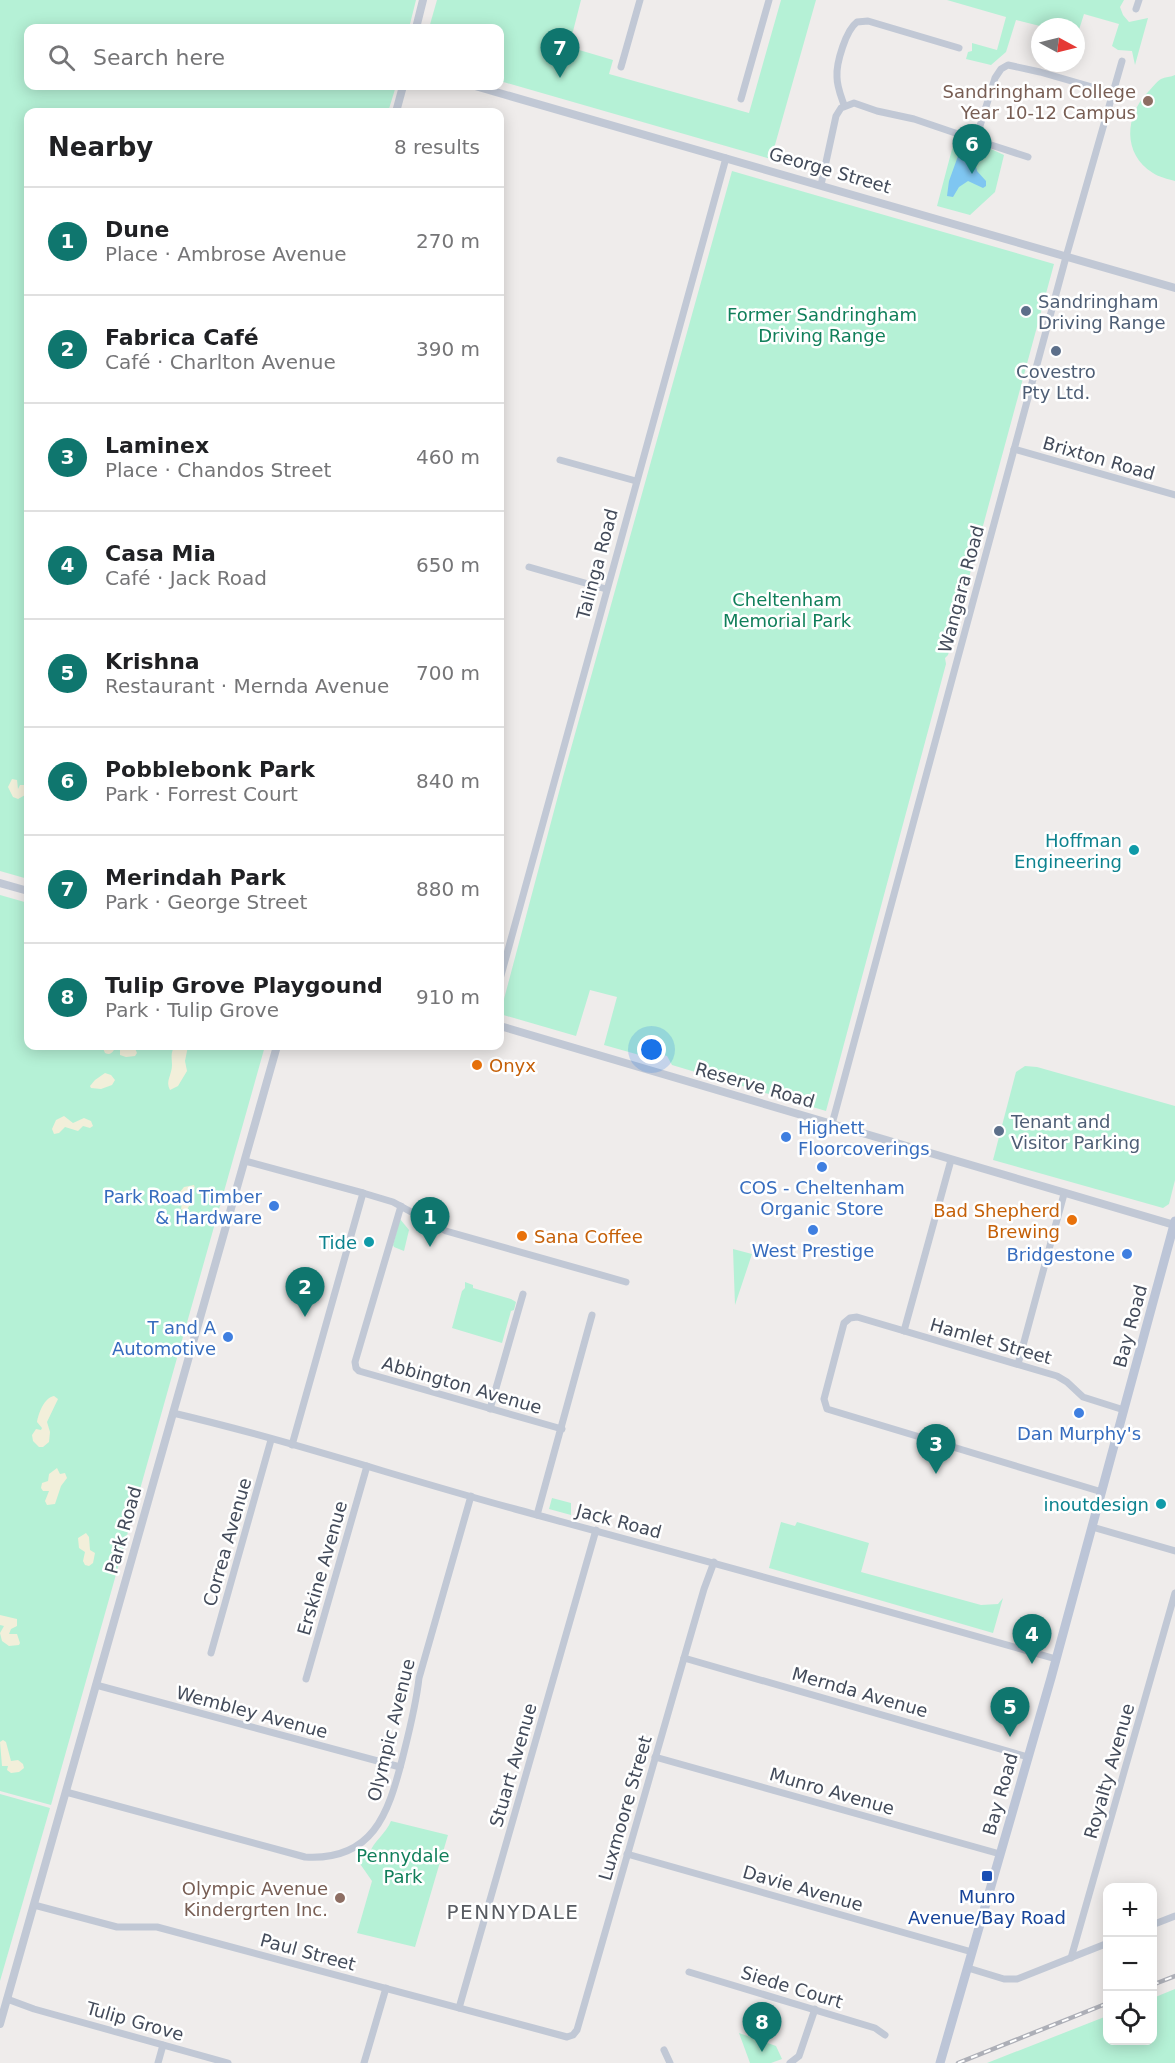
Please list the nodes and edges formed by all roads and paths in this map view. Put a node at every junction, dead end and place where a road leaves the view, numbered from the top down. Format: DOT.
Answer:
graph roads {
  1 [pos="423,0"];
  2 [pos="640,0"];
  3 [pos="769,0"];
  4 [pos="1138,0"];
  5 [pos="1136,9"];
  6 [pos="417,24"];
  7 [pos="959,48"];
  8 [pos="1122,61"];
  9 [pos="621,67"];
  10 [pos="402,90"];
  11 [pos="489,90"];
  12 [pos="1113,93"];
  13 [pos="741,99"];
  14 [pos="844,105"];
  15 [pos="397,108"];
  16 [pos="975,134"];
  17 [pos="1028,157"];
  18 [pos="726,158"];
  19 [pos="821,185"];
  20 [pos="1066,257"];
  21 [pos="1175,288"];
  22 [pos="1014,449"];
  23 [pos="560,460"];
  24 [pos="636,482"];
  25 [pos="1175,495"];
  26 [pos="529,567"];
  27 [pos="606,589"];
  28 [pos="0,883"];
  29 [pos="24,890"];
  30 [pos="504,964"];
  31 [pos="504,1027"];
  32 [pos="276,1050"];
  33 [pos="832,1124"];
  34 [pos="951,1160"];
  35 [pos="245,1161"];
  36 [pos="363,1193"];
  37 [pos="1064,1194"];
  38 [pos="401,1206"];
  39 [pos="1174,1223"];
  40 [pos="626,1282"];
  41 [pos="523,1294"];
  42 [pos="592,1315"];
  43 [pos="904,1331"];
  44 [pos="1018,1364"];
  45 [pos="490,1409"];
  46 [pos="1124,1410"];
  47 [pos="173,1413"];
  48 [pos="562,1429"];
  49 [pos="271,1440"];
  50 [pos="292,1445"];
  51 [pos="367,1466"];
  52 [pos="1102,1492"];
  53 [pos="471,1496"];
  54 [pos="537,1515"];
  55 [pos="1092,1527"];
  56 [pos="596,1530"];
  57 [pos="1175,1551"];
  58 [pos="712,1561"];
  59 [pos="1175,1593"];
  60 [pos="211,1653"];
  61 [pos="684,1658"];
  62 [pos="1056,1659"];
  63 [pos="306,1679"];
  64 [pos="96,1685"];
  65 [pos="655,1757"];
  66 [pos="1028,1757"];
  67 [pos="400,1767"];
  68 [pos="66,1792"];
  69 [pos="627,1854"];
  70 [pos="1000,1854"];
  71 [pos="34,1905"];
  72 [pos="1175,1916"];
  73 [pos="1157,1923"];
  74 [pos="1103,1945"];
  75 [pos="972,1952"];
  76 [pos="1071,1958"];
  77 [pos="968,1968"];
  78 [pos="689,1972"];
  79 [pos="386,1988"];
  80 [pos="6,2002"];
  81 [pos="459,2008"];
  82 [pos="815,2009"];
  83 [pos="0,2024"];
  84 [pos="573,2035"];
  85 [pos="885,2035"];
  86 [pos="163,2045"];
  87 [pos="664,2050"];
  88 [pos="158,2063"];
  89 [pos="228,2063"];
  90 [pos="364,2063"];
  91 [pos="670,2063"];
  92 [pos="789,2063"];
  93 [pos="940,2063"];
  1 -- 6 [label="street"];
  2 -- 9 [label="street"];
  3 -- 13 [label="street"];
  4 -- 5 [label="street"];
  7 -- 14 [label="street"];
  8 -- 12 [label="street, Wangara Road"];
  10 -- 15 [label="street"];
  11 -- 18 [label="street, George Street"];
  12 -- 16 [label="street"];
  12 -- 20 [label="street, Wangara Road"];
  14 -- 16 [label="street"];
  14 -- 19 [label="street"];
  16 -- 17 [label="street"];
  18 -- 19 [label="street, George Street"];
  18 -- 24 [label="street, Talinga Road"];
  19 -- 20 [label="street, George Street"];
  20 -- 21 [label="street, George Street"];
  20 -- 22 [label="street, Wangara Road"];
  22 -- 25 [label="street, Brixton Road"];
  22 -- 33 [label="street, Wangara Road"];
  23 -- 24 [label="street"];
  24 -- 27 [label="street, Talinga Road"];
  26 -- 27 [label="street"];
  27 -- 30 [label="street, Talinga Road"];
  28 -- 29 [label="street"];
  31 -- 33 [label="street, Reserve Road"];
  32 -- 35 [label="street, Park Road"];
  33 -- 34 [label="street, Reserve Road"];
  34 -- 37 [label="street, Reserve Road"];
  34 -- 43 [label="street"];
  35 -- 36 [label="street"];
  35 -- 47 [label="street, Park Road"];
  36 -- 38 [label="street"];
  36 -- 50 [label="street"];
  37 -- 39 [label="street, Reserve Road"];
  37 -- 44 [label="street"];
  38 -- 40 [label="street"];
  38 -- 45 [label="street, Abbington Avenue"];
  39 -- 46 [label="main road, Bay Road"];
  41 -- 45 [label="street"];
  42 -- 48 [label="street"];
  43 -- 44 [label="street, Hamlet Street"];
  43 -- 52 [label="street, Hamlet Street"];
  44 -- 46 [label="street, Hamlet Street"];
  45 -- 48 [label="street, Abbington Avenue"];
  46 -- 52 [label="main road, Bay Road"];
  47 -- 49 [label="street, Jack Road"];
  47 -- 64 [label="street, Park Road"];
  48 -- 54 [label="street"];
  49 -- 50 [label="street, Jack Road"];
  49 -- 60 [label="street, Correa Avenue"];
  50 -- 51 [label="street, Jack Road"];
  51 -- 53 [label="street, Jack Road"];
  51 -- 63 [label="street, Erskine Avenue"];
  52 -- 55 [label="main road, Bay Road"];
  53 -- 54 [label="street, Jack Road"];
  53 -- 67 [label="street, Olympic Avenue"];
  54 -- 56 [label="street, Jack Road"];
  55 -- 57 [label="street"];
  55 -- 62 [label="main road, Bay Road"];
  56 -- 58 [label="street, Jack Road"];
  56 -- 81 [label="street, Stuart Avenue"];
  58 -- 61 [label="street, Luxmoore Street"];
  58 -- 62 [label="street, Jack Road"];
  59 -- 76 [label="street, Royalty Avenue"];
  61 -- 65 [label="street, Luxmoore Street"];
  61 -- 66 [label="street, Mernda Avenue"];
  62 -- 66 [label="main road, Bay Road"];
  64 -- 67 [label="street, Wembley Avenue"];
  64 -- 68 [label="street, Park Road"];
  65 -- 69 [label="street, Luxmoore Street"];
  65 -- 70 [label="street, Munro Avenue"];
  66 -- 70 [label="main road, Bay Road"];
  67 -- 68 [label="street, Olympic Avenue"];
  68 -- 71 [label="street, Park Road"];
  69 -- 75 [label="street, Davie Avenue"];
  69 -- 84 [label="street, Luxmoore Street"];
  70 -- 75 [label="main road, Bay Road"];
  71 -- 79 [label="street, Paul Street"];
  71 -- 80 [label="street, Park Road"];
  72 -- 73 [label="street"];
  74 -- 76 [label="street"];
  75 -- 77 [label="main road, Bay Road"];
  76 -- 77 [label="street"];
  77 -- 93 [label="main road, Bay Road"];
  78 -- 82 [label="street, Siede Court"];
  79 -- 81 [label="street, Paul Street"];
  79 -- 90 [label="street"];
  80 -- 83 [label="street, Park Road"];
  80 -- 86 [label="street, Tulip Grove"];
  81 -- 84 [label="street, Paul Street"];
  82 -- 85 [label="street, Siede Court"];
  82 -- 92 [label="street"];
  86 -- 88 [label="street"];
  86 -- 89 [label="street, Tulip Grove"];
  87 -- 91 [label="street"];
}
